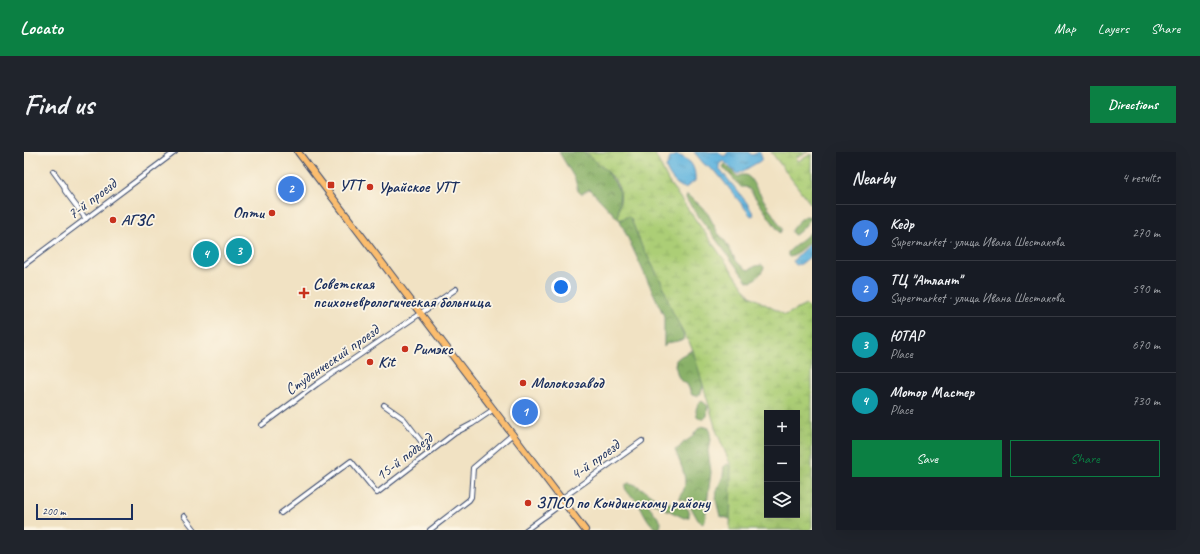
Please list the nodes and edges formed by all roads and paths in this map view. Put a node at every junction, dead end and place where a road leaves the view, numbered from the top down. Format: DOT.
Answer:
graph roads {
  1 [pos="175,152"];
  2 [pos="298,152"];
  3 [pos="52,171"];
  4 [pos="86,219"];
  5 [pos="24,265"];
  6 [pos="456,289"];
  7 [pos="421,313"];
  8 [pos="384,405"];
  9 [pos="494,409"];
  10 [pos="262,425"];
  11 [pos="513,434"];
  12 [pos="642,441"];
  13 [pos="430,452"];
  14 [pos="563,500"];
  15 [pos="281,513"];
  16 [pos="184,516"];
  17 [pos="195,530"];
  18 [pos="430,530"];
  19 [pos="526,530"];
  20 [pos="585,530"];
  1 -- 4 [label="street, 7-й проезд"];
  2 -- 7 [label="main road"];
  3 -- 4 [label="street"];
  4 -- 5 [label="street, 7-й проезд"];
  6 -- 7 [label="street, Студенческий проезд"];
  7 -- 9 [label="main road"];
  7 -- 10 [label="street, Студенческий проезд"];
  8 -- 13 [label="street"];
  9 -- 11 [label="main road"];
  9 -- 13 [label="street, 15-й подъезд"];
  11 -- 14 [label="main road"];
  11 -- 18 [label="street"];
  12 -- 14 [label="street, 4-й проезд"];
  13 -- 15 [label="street, 15-й подъезд"];
  14 -- 19 [label="street, 4-й проезд"];
  14 -- 20 [label="main road"];
  16 -- 17 [label="street"];
}
